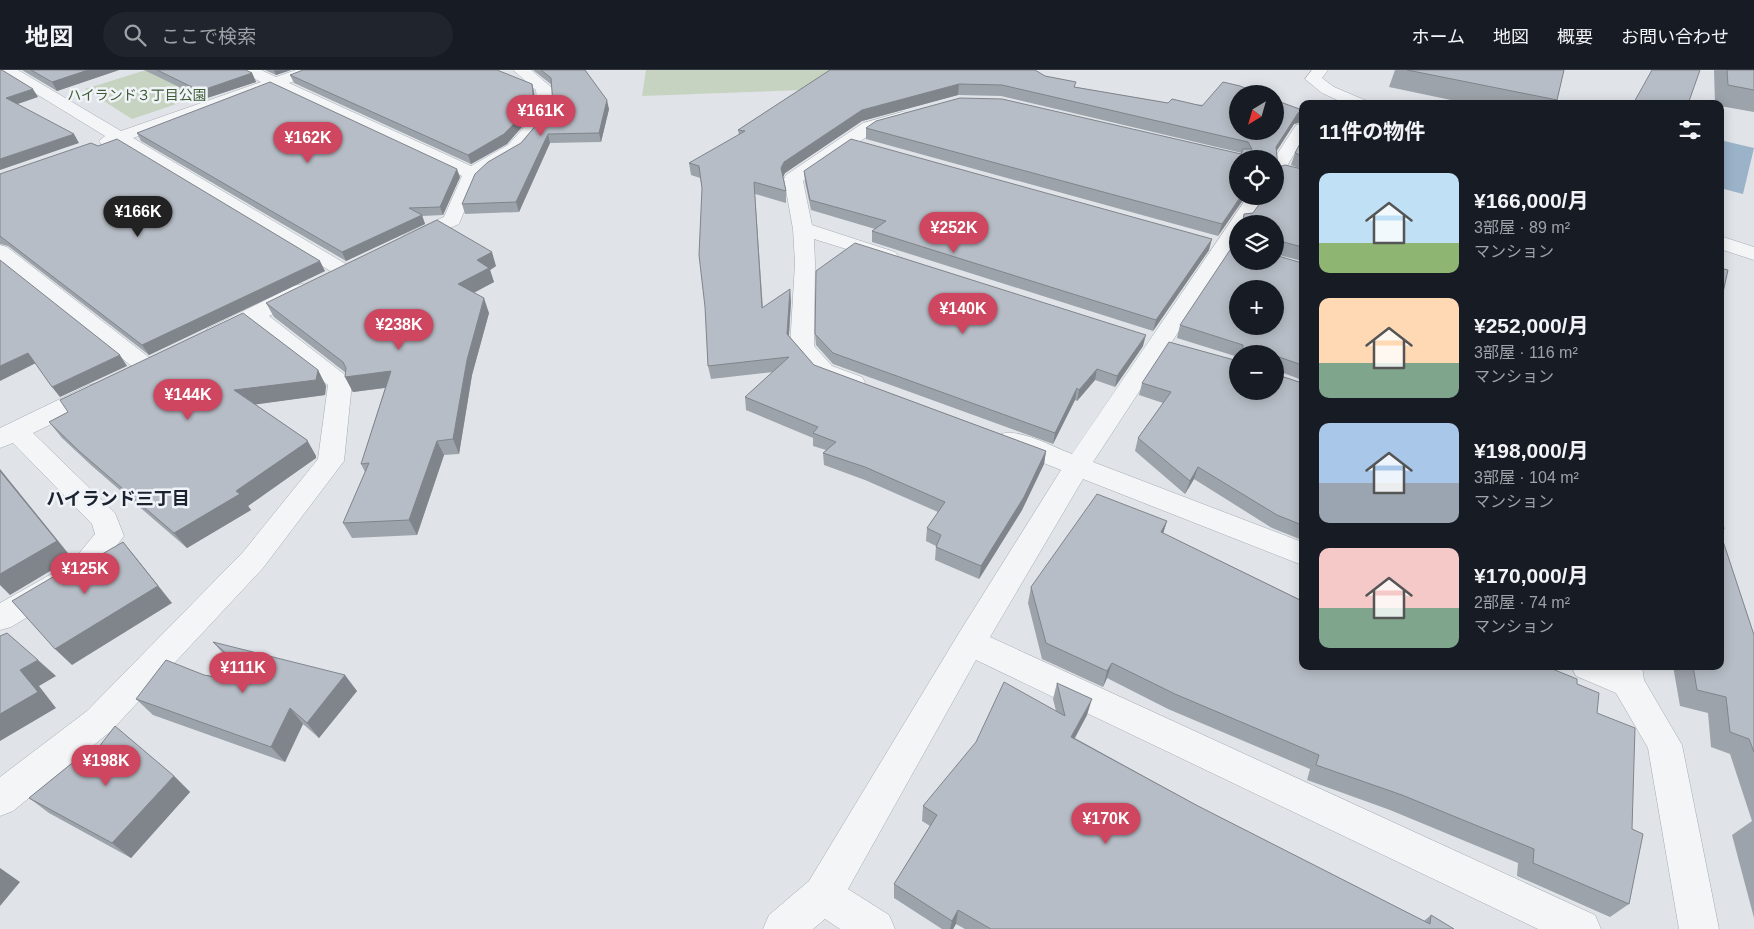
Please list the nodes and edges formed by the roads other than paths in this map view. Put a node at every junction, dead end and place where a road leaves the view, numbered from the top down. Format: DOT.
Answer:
graph roads {
  1 [pos="7,70"];
  2 [pos="248,70"];
  3 [pos="311,70"];
  4 [pos="1320,70"];
  5 [pos="512,72"];
  6 [pos="275,82"];
  7 [pos="1323,97"];
  8 [pos="1340,100"];
  9 [pos="922,112"];
  10 [pos="1299,135"];
  11 [pos="119,137"];
  12 [pos="847,141"];
  13 [pos="92,146"];
  14 [pos="866,147"];
  15 [pos="1284,163"];
  16 [pos="473,174"];
  17 [pos="1251,205"];
  18 [pos="803,229"];
  19 [pos="1228,237"];
  20 [pos="1724,243"];
  21 [pos="398,245"];
  22 [pos="0,251"];
  23 [pos="1754,254"];
  24 [pos="906,262"];
  25 [pos="253,315"];
  26 [pos="191,345"];
  27 [pos="878,391"];
  28 [pos="987,432"];
  29 [pos="8,435"];
  30 [pos="1078,465"];
  31 [pos="1299,553"];
  32 [pos="0,618"];
  33 [pos="970,642"];
  34 [pos="1607,670"];
  35 [pos="1627,674"];
  36 [pos="0,799"];
  37 [pos="823,895"];
  38 [pos="783,929"];
  39 [pos="875,929"];
  40 [pos="1581,929"];
  41 [pos="1699,929"];
  1 -- 11 [label="street"];
  2 -- 6 [label="street"];
  3 -- 6 [label="street"];
  4 -- 7 [label="street"];
  5 -- 16 [label="street"];
  6 -- 11 [label="street"];
  6 -- 16 [label="street"];
  7 -- 8 [label="street"];
  9 -- 12 [label="street"];
  10 -- 15 [label="street"];
  11 -- 13 [label="street"];
  11 -- 25 [label="street"];
  12 -- 14 [label="street"];
  12 -- 18 [label="street"];
  16 -- 21 [label="street"];
  17 -- 19 [label="street"];
  18 -- 24 [label="street"];
  18 -- 27 [label="street"];
  19 -- 30 [label="street"];
  20 -- 23 [label="street"];
  22 -- 29 [label="street"];
  25 -- 26 [label="street"];
  25 -- 36 [label="street"];
  28 -- 30 [label="street"];
  29 -- 32 [label="street"];
  30 -- 31 [label="street"];
  30 -- 33 [label="street"];
  33 -- 37 [label="street"];
  33 -- 40 [label="street"];
  34 -- 35 [label="street"];
  35 -- 41 [label="street"];
  37 -- 38 [label="street"];
  37 -- 39 [label="street"];
}
